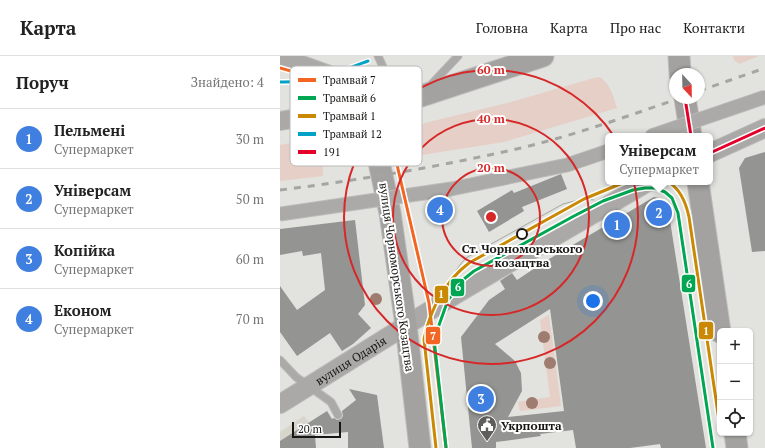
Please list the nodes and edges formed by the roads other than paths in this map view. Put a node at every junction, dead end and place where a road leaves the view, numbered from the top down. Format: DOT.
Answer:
graph roads {
  1 [pos="378,56"];
  2 [pos="458,56"];
  3 [pos="543,56"];
  4 [pos="679,56"];
  5 [pos="280,57"];
  6 [pos="305,66"];
  7 [pos="383,66"];
  8 [pos="680,68"];
  9 [pos="422,95"];
  10 [pos="422,96"];
  11 [pos="765,97"];
  12 [pos="686,104"];
  13 [pos="290,120"];
  14 [pos="280,122"];
  15 [pos="765,128"];
  16 [pos="660,133"];
  17 [pos="691,133"];
  18 [pos="605,152"];
  19 [pos="713,152"];
  20 [pos="380,166"];
  21 [pos="643,185"];
  22 [pos="698,185"];
  23 [pos="280,214"];
  24 [pos="406,325"];
  25 [pos="719,328"];
  26 [pos="280,360"];
  27 [pos="309,387"];
  28 [pos="280,404"];
  29 [pos="338,415"];
  30 [pos="735,436"];
  31 [pos="420,448"];
  32 [pos="737,448"];
  1 -- 7 [label="lane"];
  2 -- 9 [label="lane"];
  3 -- 10 [label="main road"];
  4 -- 8 [label="main road"];
  5 -- 6 [label="street"];
  11 -- 16 [label="street, bridge"];
  12 -- 17 [label="main road"];
  13 -- 14 [label="street"];
  15 -- 19 [label="street"];
  18 -- 23 [label="street, bridge"];
  20 -- 24 [label="main road, вулиця Чорноморського Козацтва"];
  21 -- 24 [label="street, вулиця Одарія"];
  22 -- 25 [label="main road"];
  24 -- 27 [label="street, вулиця Одарія"];
  24 -- 31 [label="main road, вулиця Чорноморського Козацтва"];
  26 -- 27 [label="lane"];
  27 -- 28 [label="street, вулиця Одарія"];
  27 -- 29 [label="lane"];
  30 -- 32 [label="main road"];
}
